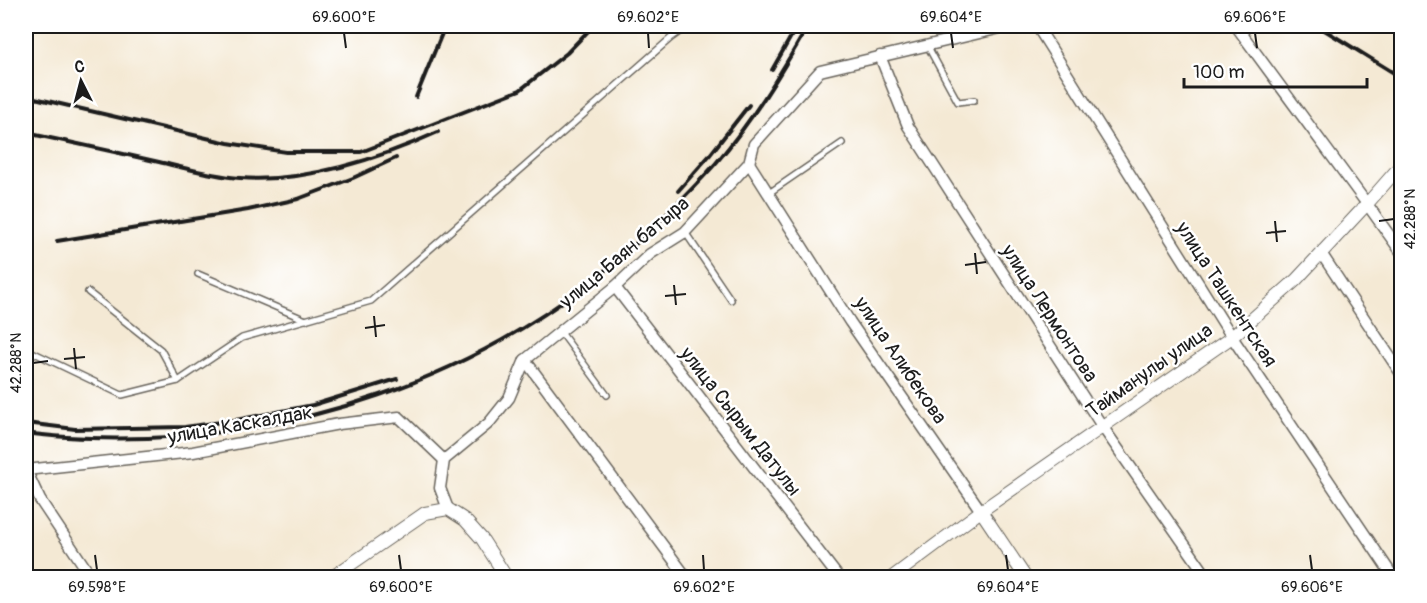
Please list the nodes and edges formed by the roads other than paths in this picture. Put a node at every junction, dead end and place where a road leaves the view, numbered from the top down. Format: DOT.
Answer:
graph roads {
  1 [pos="688,26"];
  2 [pos="1009,26"];
  3 [pos="1037,26"];
  4 [pos="1236,26"];
  5 [pos="927,45"];
  6 [pos="880,56"];
  7 [pos="974,100"];
  8 [pos="842,143"];
  9 [pos="749,163"];
  10 [pos="1401,164"];
  11 [pos="769,193"];
  12 [pos="1367,204"];
  13 [pos="685,232"];
  14 [pos="1321,253"];
  15 [pos="1401,253"];
  16 [pos="198,274"];
  17 [pos="615,287"];
  18 [pos="88,292"];
  19 [pos="731,300"];
  20 [pos="306,320"];
  21 [pos="560,331"];
  22 [pos="1232,337"];
  23 [pos="26,349"];
  24 [pos="525,360"];
  25 [pos="1401,375"];
  26 [pos="178,381"];
  27 [pos="608,394"];
  28 [pos="1102,426"];
  29 [pos="444,460"];
  30 [pos="26,470"];
  31 [pos="448,509"];
  32 [pos="981,511"];
  33 [pos="92,578"];
  34 [pos="331,578"];
  35 [pos="507,578"];
  36 [pos="687,578"];
  37 [pos="839,578"];
  38 [pos="891,578"];
  39 [pos="1026,578"];
  40 [pos="1208,578"];
  41 [pos="1394,578"];
  1 -- 20 [label="lane"];
  2 -- 5 [label="street, улица Баян батыра"];
  3 -- 22 [label="street, улица Ташкентская"];
  4 -- 12 [label="street"];
  5 -- 6 [label="street, улица Баян батыра"];
  5 -- 7 [label="lane"];
  6 -- 9 [label="street, улица Баян батыра"];
  6 -- 28 [label="street, улица Лермонтова"];
  8 -- 11 [label="lane"];
  9 -- 11 [label="street, улица Алибекова"];
  9 -- 13 [label="street, улица Баян батыра"];
  10 -- 12 [label="street, Тайманулы улица"];
  11 -- 32 [label="street, улица Алибекова"];
  12 -- 14 [label="street, Тайманулы улица"];
  12 -- 15 [label="street"];
  13 -- 17 [label="street, улица Баян батыра"];
  13 -- 19 [label="lane"];
  14 -- 22 [label="street, Тайманулы улица"];
  14 -- 25 [label="street"];
  16 -- 20 [label="lane"];
  17 -- 21 [label="street, улица Баян батыра"];
  17 -- 37 [label="street, улица Сырым Датулы"];
  18 -- 26 [label="lane"];
  20 -- 26 [label="lane"];
  21 -- 24 [label="street, улица Баян батыра"];
  21 -- 27 [label="lane"];
  22 -- 28 [label="street, Тайманулы улица"];
  22 -- 41 [label="street, улица Ташкентская"];
  23 -- 26 [label="lane"];
  24 -- 29 [label="street, улица Баян батыра"];
  24 -- 36 [label="street"];
  28 -- 32 [label="street, Тайманулы улица"];
  28 -- 40 [label="street, улица Лермонтова"];
  29 -- 30 [label="street, улица Каскалдак"];
  29 -- 31 [label="street"];
  30 -- 33 [label="street"];
  31 -- 34 [label="street"];
  31 -- 35 [label="street"];
  32 -- 38 [label="street, Тайманулы улица"];
  32 -- 39 [label="street, улица Алибекова"];
}
